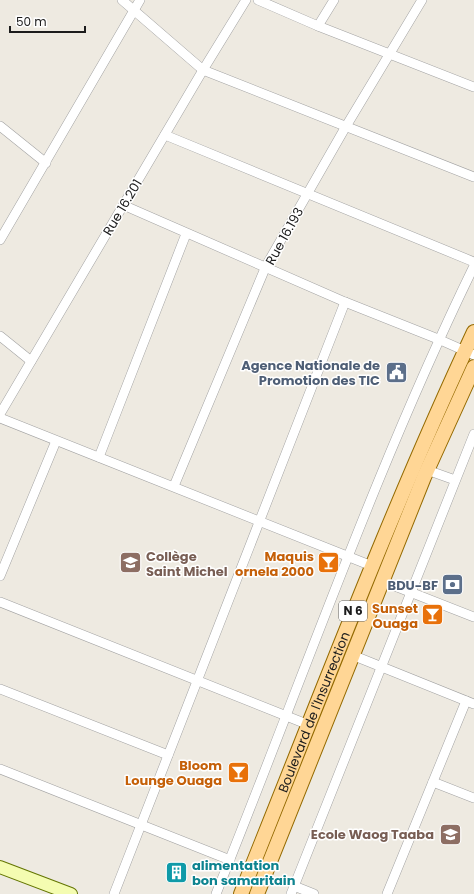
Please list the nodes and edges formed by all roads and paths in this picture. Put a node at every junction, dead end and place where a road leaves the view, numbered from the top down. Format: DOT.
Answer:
graph roads {
  1 [pos="122,0"];
  2 [pos="140,0"];
  3 [pos="246,0"];
  4 [pos="258,0"];
  5 [pos="334,0"];
  6 [pos="422,0"];
  7 [pos="134,10"];
  8 [pos="318,26"];
  9 [pos="390,54"];
  10 [pos="202,70"];
  11 [pos="473,86"];
  12 [pos="0,126"];
  13 [pos="345,128"];
  14 [pos="165,135"];
  15 [pos="46,163"];
  16 [pos="474,177"];
  17 [pos="308,194"];
  18 [pos="123,206"];
  19 [pos="3,228"];
  20 [pos="186,234"];
  21 [pos="0,240"];
  22 [pos="474,262"];
  23 [pos="266,266"];
  24 [pos="474,266"];
  25 [pos="345,302"];
  26 [pos="474,332"];
  27 [pos="0,336"];
  28 [pos="438,339"];
  29 [pos="470,353"];
  30 [pos="32,361"];
  31 [pos="474,367"];
  32 [pos="0,414"];
  33 [pos="0,418"];
  34 [pos="474,434"];
  35 [pos="56,441"];
  36 [pos="99,458"];
  37 [pos="427,470"];
  38 [pos="455,480"];
  39 [pos="174,486"];
  40 [pos="261,521"];
  41 [pos="348,556"];
  42 [pos="372,566"];
  43 [pos="0,576"];
  44 [pos="382,581"];
  45 [pos="410,592"];
  46 [pos="0,602"];
  47 [pos="474,617"];
  48 [pos="352,655"];
  49 [pos="381,666"];
  50 [pos="197,680"];
  51 [pos="0,689"];
  52 [pos="470,702"];
  53 [pos="286,716"];
  54 [pos="309,725"];
  55 [pos="168,755"];
  56 [pos="0,769"];
  57 [pos="433,782"];
  58 [pos="474,798"];
  59 [pos="140,824"];
  60 [pos="230,860"];
  61 [pos="0,867"];
  62 [pos="293,890"];
  63 [pos="70,894"];
  64 [pos="114,894"];
  65 [pos="216,894"];
  66 [pos="241,894"];
  67 [pos="257,894"];
  68 [pos="314,894"];
  69 [pos="387,894"];
  1 -- 7 [label="street"];
  2 -- 7 [label="street"];
  3 -- 10 [label="street, Rue 16.201"];
  4 -- 8 [label="street"];
  5 -- 8 [label="street"];
  6 -- 9 [label="street, Rue 16.193"];
  7 -- 10 [label="street"];
  7 -- 15 [label="street"];
  8 -- 9 [label="street"];
  9 -- 11 [label="street"];
  9 -- 13 [label="street, Rue 16.193"];
  10 -- 13 [label="street"];
  10 -- 14 [label="street, Rue 16.201"];
  12 -- 15 [label="street"];
  13 -- 16 [label="street"];
  13 -- 17 [label="street, Rue 16.193"];
  14 -- 17 [label="street"];
  14 -- 18 [label="street, Rue 16.201"];
  15 -- 19 [label="street"];
  17 -- 22 [label="street"];
  17 -- 23 [label="street, Rue 16.193"];
  18 -- 20 [label="street"];
  18 -- 30 [label="street, Rue 16.201"];
  19 -- 21 [label="street"];
  20 -- 23 [label="street"];
  20 -- 36 [label="street"];
  23 -- 25 [label="street"];
  23 -- 39 [label="street, Rue 16.193"];
  24 -- 28 [label="street"];
  25 -- 28 [label="street"];
  25 -- 40 [label="street"];
  26 -- 29 [label="main road, Boulevard de l'Insurrection / N 6"];
  27 -- 30 [label="street"];
  28 -- 29 [label="street"];
  28 -- 41 [label="street"];
  29 -- 42 [label="main road, Boulevard de l'Insurrection / N 6"];
  30 -- 32 [label="street, Rue 16.201"];
  31 -- 37 [label="main road, Boulevard de l'Insurrection / N 6"];
  33 -- 35 [label="street"];
  34 -- 38 [label="street"];
  35 -- 36 [label="street"];
  35 -- 43 [label="street"];
  36 -- 39 [label="street"];
  37 -- 38 [label="street"];
  37 -- 44 [label="main road, Boulevard de l'Insurrection / N 6"];
  38 -- 45 [label="street"];
  39 -- 40 [label="street"];
  40 -- 41 [label="street"];
  40 -- 50 [label="street"];
  41 -- 42 [label="street"];
  41 -- 53 [label="street"];
  42 -- 54 [label="main road, Boulevard de l'Insurrection / N 6"];
  44 -- 45 [label="street"];
  44 -- 48 [label="main road, Boulevard de l'Insurrection / N 6"];
  45 -- 47 [label="street"];
  45 -- 49 [label="street"];
  46 -- 50 [label="street"];
  48 -- 49 [label="street"];
  48 -- 67 [label="main road, Boulevard de l'Insurrection / N 6"];
  49 -- 52 [label="street"];
  49 -- 62 [label="street"];
  50 -- 53 [label="street"];
  50 -- 55 [label="street"];
  51 -- 55 [label="street"];
  52 -- 57 [label="street"];
  53 -- 54 [label="street"];
  53 -- 60 [label="street"];
  54 -- 66 [label="main road, Boulevard de l'Insurrection / N 6"];
  55 -- 59 [label="street"];
  56 -- 59 [label="street"];
  57 -- 58 [label="street"];
  57 -- 69 [label="street"];
  59 -- 60 [label="street"];
  59 -- 64 [label="street"];
  60 -- 65 [label="street"];
  61 -- 63 [label="main road"];
  62 -- 68 [label="street"];
}
